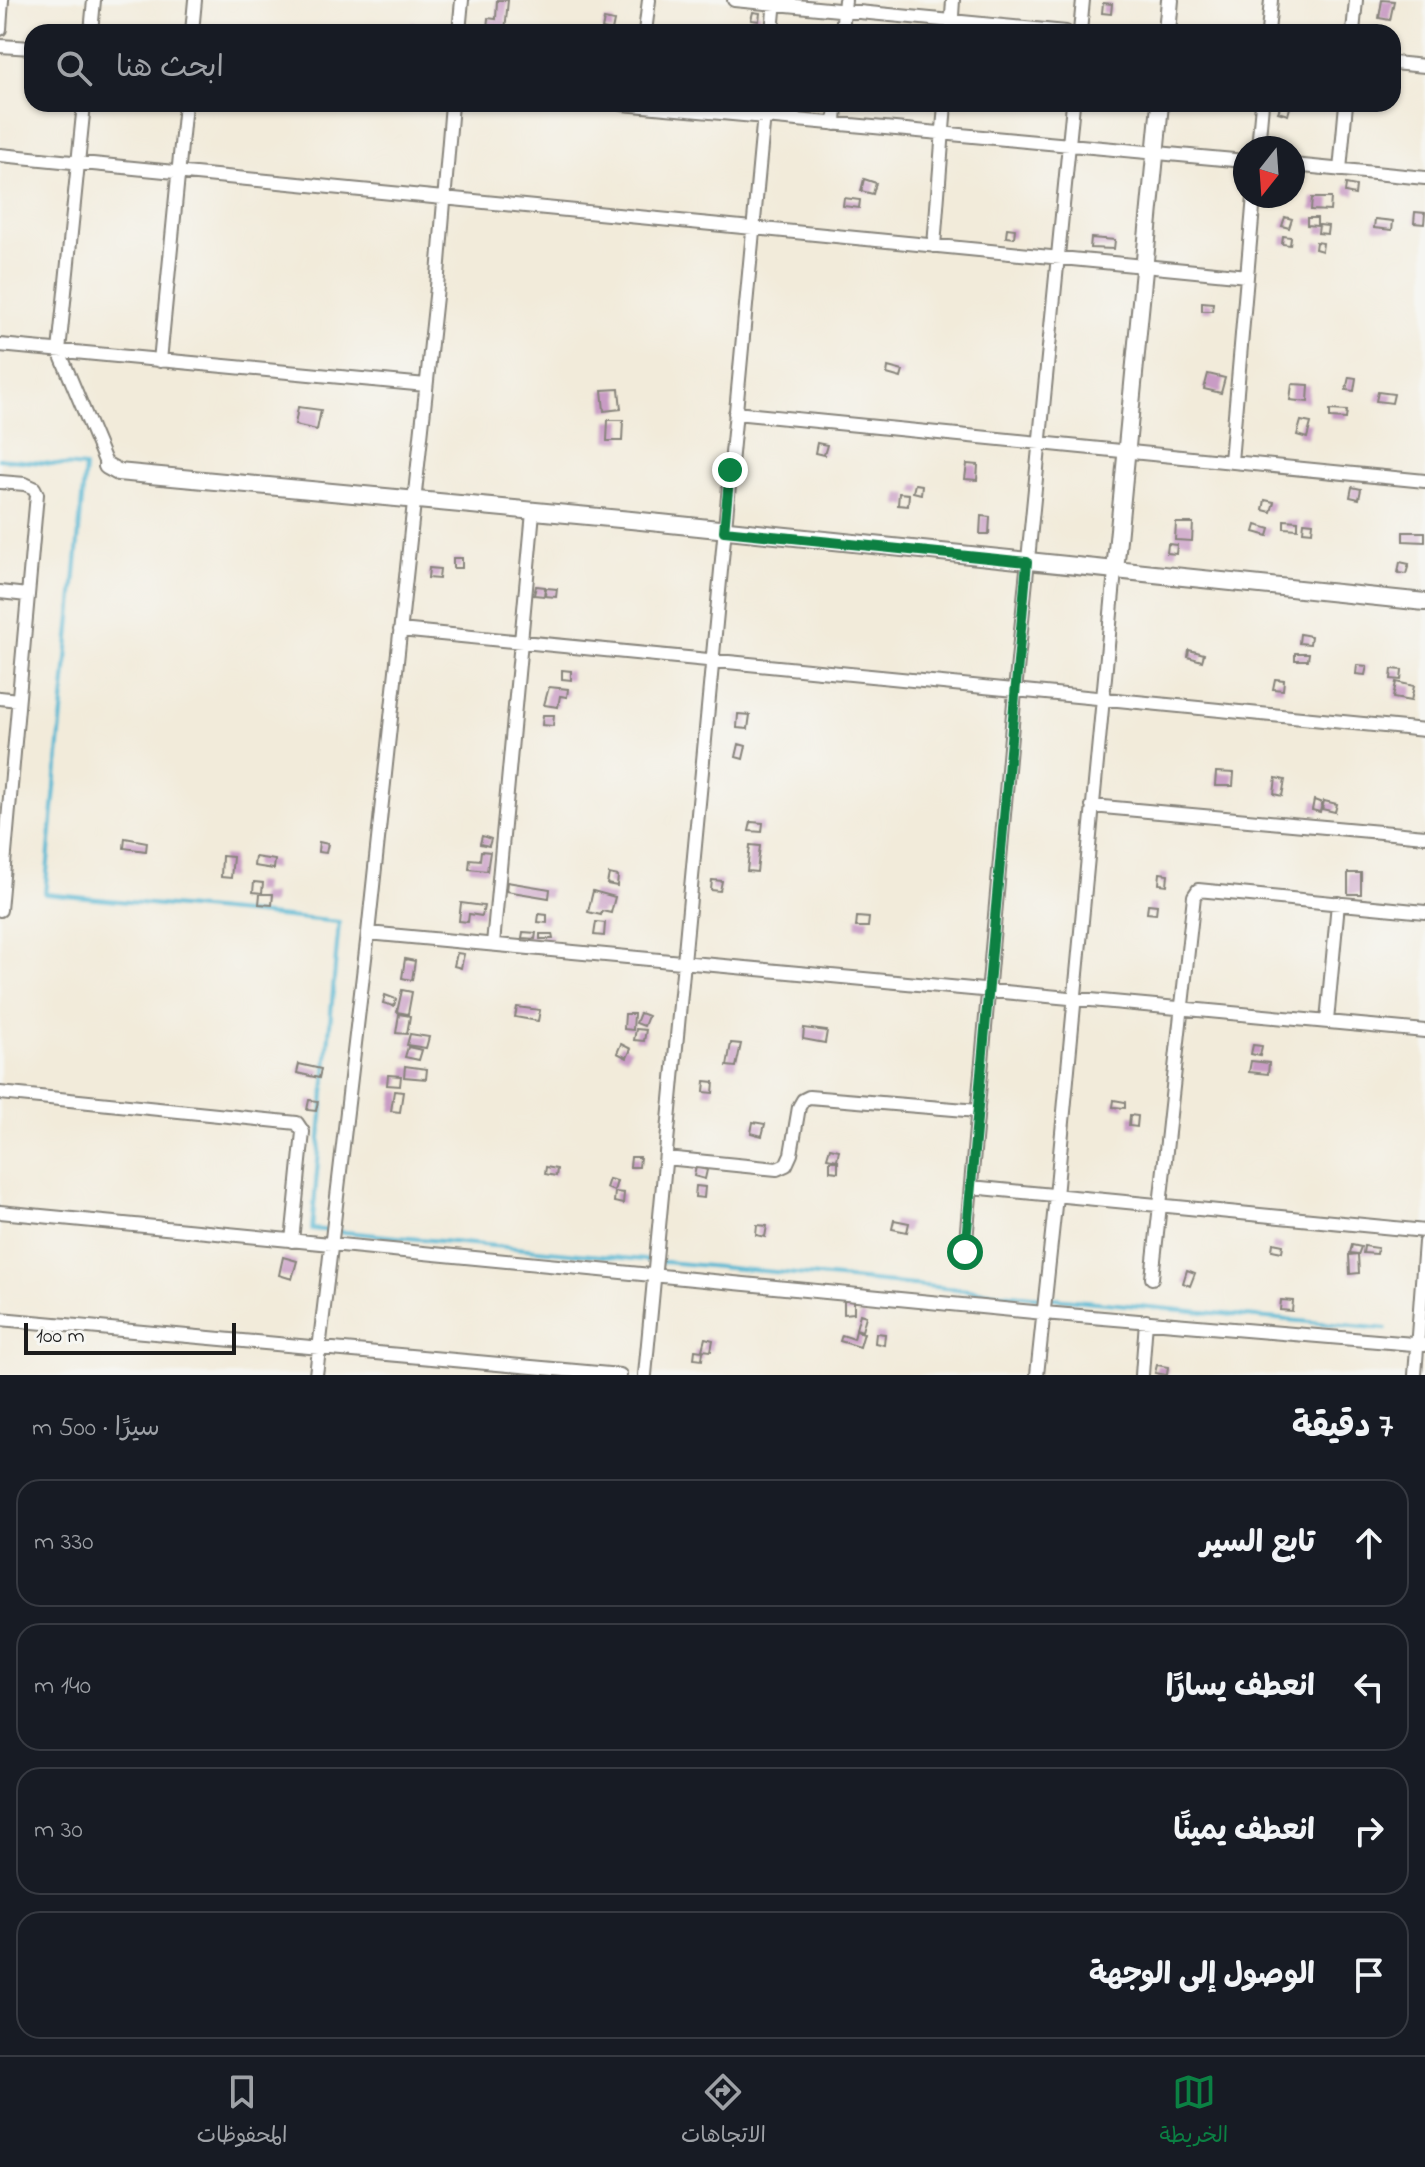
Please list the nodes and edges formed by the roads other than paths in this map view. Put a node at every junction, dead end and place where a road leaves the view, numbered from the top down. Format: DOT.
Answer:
graph roads {
  1 [pos="2,0"];
  2 [pos="94,0"];
  3 [pos="195,0"];
  4 [pos="462,0"];
  5 [pos="649,0"];
  6 [pos="734,0"];
  7 [pos="953,0"];
  8 [pos="1083,0"];
  9 [pos="1170,0"];
  10 [pos="1271,0"];
  11 [pos="1356,0"];
  12 [pos="775,2"];
  13 [pos="844,5"];
  14 [pos="92,24"];
  15 [pos="193,24"];
  16 [pos="460,24"];
  17 [pos="646,24"];
  18 [pos="773,24"];
  19 [pos="941,24"];
  20 [pos="951,24"];
  21 [pos="1081,24"];
  22 [pos="1168,24"];
  23 [pos="1269,24"];
  24 [pos="1354,24"];
  25 [pos="0,29"];
  26 [pos="0,46"];
  27 [pos="24,48"];
  28 [pos="1401,64"];
  29 [pos="1425,66"];
  30 [pos="83,112"];
  31 [pos="184,112"];
  32 [pos="451,112"];
  33 [pos="706,112"];
  34 [pos="764,112"];
  35 [pos="836,112"];
  36 [pos="944,112"];
  37 [pos="1072,112"];
  38 [pos="1159,112"];
  39 [pos="1261,112"];
  40 [pos="1345,112"];
  41 [pos="763,118"];
  42 [pos="835,124"];
  43 [pos="943,132"];
  44 [pos="1259,136"];
  45 [pos="1069,144"];
  46 [pos="1155,152"];
  47 [pos="0,155"];
  48 [pos="1233,160"];
  49 [pos="77,163"];
  50 [pos="1305,166"];
  51 [pos="1340,170"];
  52 [pos="178,172"];
  53 [pos="1425,178"];
  54 [pos="445,199"];
  55 [pos="1253,208"];
  56 [pos="753,228"];
  57 [pos="934,246"];
  58 [pos="1060,258"];
  59 [pos="1144,267"];
  60 [pos="1247,276"];
  61 [pos="0,345"];
  62 [pos="59,351"];
  63 [pos="160,361"];
  64 [pos="426,385"];
  65 [pos="735,413"];
  66 [pos="1038,443"];
  67 [pos="1126,451"];
  68 [pos="1231,461"];
  69 [pos="107,466"];
  70 [pos="1425,481"];
  71 [pos="0,482"];
  72 [pos="414,500"];
  73 [pos="533,512"];
  74 [pos="724,531"];
  75 [pos="1027,562"];
  76 [pos="1115,571"];
  77 [pos="0,592"];
  78 [pos="27,595"];
  79 [pos="1425,602"];
  80 [pos="400,630"];
  81 [pos="521,642"];
  82 [pos="713,663"];
  83 [pos="1015,691"];
  84 [pos="0,698"];
  85 [pos="1103,698"];
  86 [pos="18,700"];
  87 [pos="1425,730"];
  88 [pos="6,785"];
  89 [pos="1092,806"];
  90 [pos="1425,836"];
  91 [pos="1338,903"];
  92 [pos="0,908"];
  93 [pos="1425,912"];
  94 [pos="368,933"];
  95 [pos="493,944"];
  96 [pos="684,962"];
  97 [pos="990,989"];
  98 [pos="1073,997"];
  99 [pos="1180,1008"];
  100 [pos="1327,1021"];
  101 [pos="1425,1031"];
  102 [pos="0,1093"];
  103 [pos="978,1111"];
  104 [pos="666,1158"];
  105 [pos="971,1187"];
  106 [pos="1056,1196"];
  107 [pos="1158,1206"];
  108 [pos="0,1212"];
  109 [pos="1425,1231"];
  110 [pos="292,1241"];
  111 [pos="1425,1242"];
  112 [pos="332,1245"];
  113 [pos="965,1252"];
  114 [pos="655,1275"];
  115 [pos="1152,1278"];
  116 [pos="1044,1313"];
  117 [pos="0,1319"];
  118 [pos="1146,1321"];
  119 [pos="1421,1344"];
  120 [pos="320,1348"];
  121 [pos="316,1375"];
  122 [pos="620,1375"];
  123 [pos="645,1375"];
  124 [pos="1037,1375"];
  125 [pos="1142,1375"];
  126 [pos="1415,1375"];
  1 -- 25 [label="street"];
  2 -- 14 [label="street"];
  3 -- 15 [label="street"];
  4 -- 16 [label="street"];
  5 -- 17 [label="street"];
  6 -- 12 [label="street"];
  7 -- 20 [label="street"];
  8 -- 21 [label="street"];
  9 -- 22 [label="street"];
  10 -- 23 [label="street"];
  11 -- 24 [label="street"];
  12 -- 13 [label="street"];
  12 -- 18 [label="street"];
  13 -- 19 [label="street"];
  26 -- 27 [label="street"];
  28 -- 29 [label="street"];
  30 -- 49 [label="street"];
  31 -- 52 [label="street"];
  32 -- 54 [label="street"];
  33 -- 41 [label="street"];
  34 -- 41 [label="street"];
  35 -- 42 [label="street"];
  36 -- 43 [label="street"];
  37 -- 45 [label="street"];
  38 -- 46 [label="street"];
  39 -- 44 [label="street"];
  40 -- 51 [label="street"];
  41 -- 42 [label="street"];
  41 -- 56 [label="street"];
  42 -- 43 [label="street"];
  43 -- 45 [label="street"];
  43 -- 57 [label="street"];
  45 -- 46 [label="street"];
  45 -- 58 [label="street"];
  46 -- 48 [label="street"];
  46 -- 59 [label="street"];
  47 -- 49 [label="street"];
  49 -- 52 [label="street"];
  49 -- 62 [label="street"];
  50 -- 51 [label="street"];
  51 -- 53 [label="street"];
  52 -- 54 [label="street"];
  52 -- 63 [label="street"];
  54 -- 56 [label="street"];
  54 -- 64 [label="street"];
  55 -- 60 [label="street"];
  56 -- 57 [label="street"];
  56 -- 65 [label="street"];
  57 -- 58 [label="street"];
  58 -- 59 [label="street"];
  58 -- 66 [label="street"];
  59 -- 60 [label="street"];
  59 -- 67 [label="street"];
  60 -- 68 [label="street"];
  61 -- 62 [label="street"];
  62 -- 63 [label="street"];
  62 -- 69 [label="street"];
  63 -- 64 [label="street"];
  64 -- 72 [label="street"];
  65 -- 66 [label="street"];
  65 -- 74 [label="street"];
  66 -- 67 [label="street"];
  66 -- 75 [label="street"];
  67 -- 68 [label="street"];
  67 -- 76 [label="street"];
  68 -- 70 [label="street"];
  69 -- 72 [label="street"];
  71 -- 78 [label="street"];
  72 -- 73 [label="street"];
  72 -- 80 [label="street"];
  73 -- 74 [label="street"];
  73 -- 81 [label="street"];
  74 -- 75 [label="street"];
  74 -- 82 [label="street"];
  75 -- 76 [label="street"];
  75 -- 83 [label="street"];
  76 -- 79 [label="street"];
  76 -- 85 [label="street"];
  77 -- 78 [label="street"];
  78 -- 86 [label="street"];
  80 -- 81 [label="street"];
  80 -- 94 [label="street"];
  81 -- 82 [label="street"];
  81 -- 95 [label="street"];
  82 -- 83 [label="street"];
  82 -- 96 [label="street"];
  83 -- 85 [label="street"];
  83 -- 97 [label="street"];
  84 -- 86 [label="street"];
  85 -- 87 [label="street"];
  85 -- 89 [label="street"];
  86 -- 88 [label="street"];
  88 -- 92 [label="street"];
  89 -- 90 [label="street"];
  89 -- 98 [label="street"];
  91 -- 93 [label="street"];
  91 -- 99 [label="street"];
  91 -- 100 [label="street"];
  94 -- 95 [label="street"];
  94 -- 112 [label="street"];
  95 -- 96 [label="street"];
  96 -- 97 [label="street"];
  96 -- 104 [label="street"];
  97 -- 98 [label="street"];
  97 -- 103 [label="street"];
  98 -- 99 [label="street"];
  98 -- 106 [label="street"];
  99 -- 100 [label="street"];
  99 -- 107 [label="street"];
  100 -- 101 [label="street"];
  102 -- 110 [label="street"];
  103 -- 104 [label="street"];
  103 -- 105 [label="street"];
  104 -- 114 [label="street"];
  105 -- 106 [label="street"];
  105 -- 113 [label="street"];
  106 -- 107 [label="street"];
  106 -- 116 [label="street"];
  107 -- 109 [label="street"];
  107 -- 115 [label="street"];
  108 -- 110 [label="street"];
  110 -- 112 [label="street"];
  111 -- 119 [label="street"];
  112 -- 114 [label="street"];
  112 -- 120 [label="street"];
  114 -- 116 [label="street"];
  114 -- 123 [label="street"];
  116 -- 118 [label="street"];
  116 -- 124 [label="street"];
  117 -- 120 [label="street"];
  118 -- 119 [label="street"];
  118 -- 125 [label="street"];
  119 -- 126 [label="street"];
  120 -- 121 [label="street"];
  120 -- 122 [label="street"];
}
